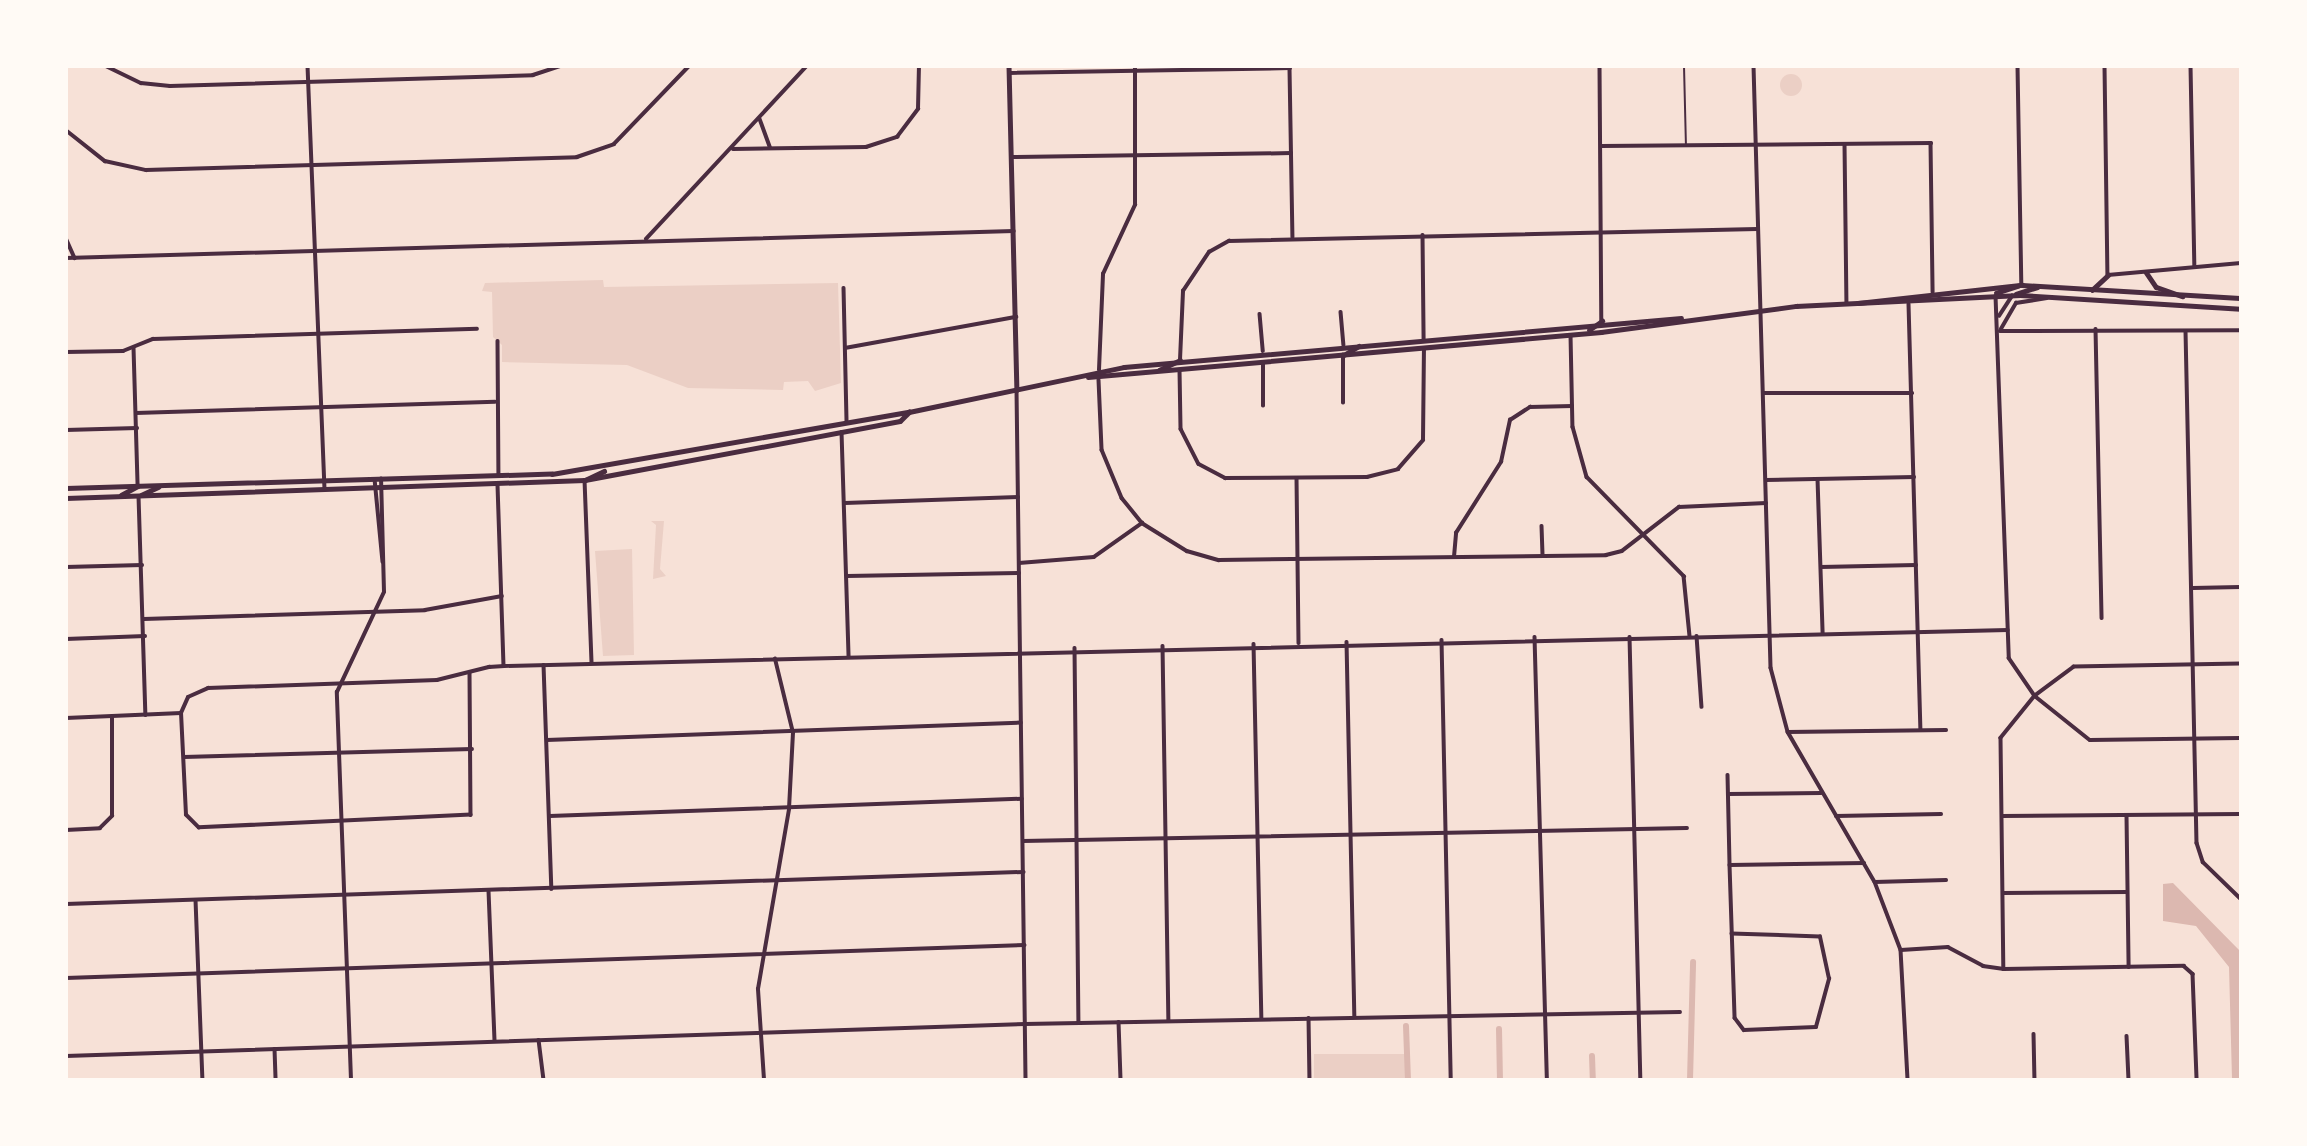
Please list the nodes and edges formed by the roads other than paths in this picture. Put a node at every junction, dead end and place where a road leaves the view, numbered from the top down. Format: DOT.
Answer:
graph roads {
  1 [pos="106,66"];
  2 [pos="307,66"];
  3 [pos="560,66"];
  4 [pos="689,66"];
  5 [pos="807,66"];
  6 [pos="919,66"];
  7 [pos="1600,66"];
  8 [pos="1684,66"];
  9 [pos="1754,66"];
  10 [pos="2018,66"];
  11 [pos="2105,66"];
  12 [pos="2191,66"];
  13 [pos="1290,67"];
  14 [pos="1213,68"];
  15 [pos="1135,69"];
  16 [pos="1009,70"];
  17 [pos="308,81"];
  18 [pos="760,118"];
  19 [pos="66,130"];
  20 [pos="1845,144"];
  21 [pos="1601,146"];
  22 [pos="1686,146"];
  23 [pos="1755,146"];
  24 [pos="770,147"];
  25 [pos="733,149"];
  26 [pos="1291,153"];
  27 [pos="1136,154"];
  28 [pos="1012,157"];
  29 [pos="311,166"];
  30 [pos="1757,229"];
  31 [pos="1014,230"];
  32 [pos="1602,232"];
  33 [pos="1423,235"];
  34 [pos="66,237"];
  35 [pos="1293,237"];
  36 [pos="645,241"];
  37 [pos="316,251"];
  38 [pos="66,258"];
  39 [pos="75,258"];
  40 [pos="2241,263"];
  41 [pos="2195,267"];
  42 [pos="2146,272"];
  43 [pos="2108,275"];
  44 [pos="2022,285"];
  45 [pos="2045,285"];
  46 [pos="844,288"];
  47 [pos="2092,290"];
  48 [pos="1934,292"];
  49 [pos="2014,295"];
  50 [pos="1996,296"];
  51 [pos="1982,297"];
  52 [pos="2056,298"];
  53 [pos="2241,298"];
  54 [pos="2189,299"];
  55 [pos="1847,304"];
  56 [pos="1854,304"];
  57 [pos="1909,304"];
  58 [pos="1759,309"];
  59 [pos="2241,309"];
  60 [pos="1341,312"];
  61 [pos="1260,314"];
  62 [pos="1016,317"];
  63 [pos="1681,318"];
  64 [pos="1998,319"];
  65 [pos="1602,321"];
  66 [pos="477,329"];
  67 [pos="2096,329"];
  68 [pos="2241,330"];
  69 [pos="2000,331"];
  70 [pos="2186,331"];
  71 [pos="318,335"];
  72 [pos="1571,335"];
  73 [pos="1424,338"];
  74 [pos="498,341"];
  75 [pos="1374,342"];
  76 [pos="1344,345"];
  77 [pos="134,348"];
  78 [pos="845,348"];
  79 [pos="1424,350"];
  80 [pos="1263,351"];
  81 [pos="66,352"];
  82 [pos="1343,355"];
  83 [pos="1180,360"];
  84 [pos="1263,363"];
  85 [pos="1099,370"];
  86 [pos="1180,370"];
  87 [pos="1141,374"];
  88 [pos="1087,377"];
  89 [pos="1099,380"];
  90 [pos="1017,390"];
  91 [pos="1762,393"];
  92 [pos="1912,393"];
  93 [pos="495,402"];
  94 [pos="1343,403"];
  95 [pos="1263,406"];
  96 [pos="1572,406"];
  97 [pos="321,409"];
  98 [pos="909,412"];
  99 [pos="136,413"];
  100 [pos="847,421"];
  101 [pos="137,429"];
  102 [pos="66,430"];
  103 [pos="842,432"];
  104 [pos="625,465"];
  105 [pos="499,476"];
  106 [pos="1914,477"];
  107 [pos="1297,478"];
  108 [pos="378,479"];
  109 [pos="1818,479"];
  110 [pos="324,480"];
  111 [pos="586,480"];
  112 [pos="1766,480"];
  113 [pos="166,485"];
  114 [pos="498,485"];
  115 [pos="138,486"];
  116 [pos="66,488"];
  117 [pos="383,488"];
  118 [pos="325,489"];
  119 [pos="375,489"];
  120 [pos="117,496"];
  121 [pos="139,496"];
  122 [pos="66,498"];
  123 [pos="1018,498"];
  124 [pos="844,503"];
  125 [pos="1766,503"];
  126 [pos="1142,523"];
  127 [pos="1542,526"];
  128 [pos="1640,534"];
  129 [pos="1543,556"];
  130 [pos="1454,557"];
  131 [pos="1297,559"];
  132 [pos="1019,563"];
  133 [pos="384,564"];
  134 [pos="142,565"];
  135 [pos="1916,565"];
  136 [pos="66,567"];
  137 [pos="1821,567"];
  138 [pos="1019,573"];
  139 [pos="847,576"];
  140 [pos="2241,587"];
  141 [pos="2193,588"];
  142 [pos="502,596"];
  143 [pos="380,611"];
  144 [pos="2102,618"];
  145 [pos="144,619"];
  146 [pos="2008,630"];
  147 [pos="1918,632"];
  148 [pos="1769,633"];
  149 [pos="1823,633"];
  150 [pos="145,636"];
  151 [pos="1630,636"];
  152 [pos="1690,636"];
  153 [pos="1697,636"];
  154 [pos="1535,637"];
  155 [pos="66,639"];
  156 [pos="1442,639"];
  157 [pos="1348,642"];
  158 [pos="1299,643"];
  159 [pos="1254,644"];
  160 [pos="1163,646"];
  161 [pos="1075,648"];
  162 [pos="1020,650"];
  163 [pos="849,656"];
  164 [pos="775,659"];
  165 [pos="592,664"];
  166 [pos="2194,664"];
  167 [pos="2241,664"];
  168 [pos="504,666"];
  169 [pos="544,666"];
  170 [pos="470,673"];
  171 [pos="340,683"];
  172 [pos="2035,696"];
  173 [pos="1702,707"];
  174 [pos="181,713"];
  175 [pos="146,715"];
  176 [pos="112,717"];
  177 [pos="66,718"];
  178 [pos="1021,723"];
  179 [pos="1921,730"];
  180 [pos="1946,730"];
  181 [pos="1788,732"];
  182 [pos="793,733"];
  183 [pos="2241,738"];
  184 [pos="2194,739"];
  185 [pos="547,740"];
  186 [pos="472,749"];
  187 [pos="338,753"];
  188 [pos="184,758"];
  189 [pos="1728,775"];
  190 [pos="1821,793"];
  191 [pos="1728,794"];
  192 [pos="1022,799"];
  193 [pos="789,809"];
  194 [pos="1941,814"];
  195 [pos="2197,814"];
  196 [pos="2241,814"];
  197 [pos="550,816"];
  198 [pos="1836,816"];
  199 [pos="2002,816"];
  200 [pos="2127,816"];
  201 [pos="340,823"];
  202 [pos="1687,828"];
  203 [pos="1634,829"];
  204 [pos="66,830"];
  205 [pos="1541,831"];
  206 [pos="1445,833"];
  207 [pos="1350,834"];
  208 [pos="1258,837"];
  209 [pos="1166,838"];
  210 [pos="1078,840"];
  211 [pos="1023,841"];
  212 [pos="1864,863"];
  213 [pos="1730,865"];
  214 [pos="1023,872"];
  215 [pos="1946,880"];
  216 [pos="777,882"];
  217 [pos="1875,882"];
  218 [pos="552,889"];
  219 [pos="489,891"];
  220 [pos="2127,892"];
  221 [pos="2003,893"];
  222 [pos="345,896"];
  223 [pos="2241,898"];
  224 [pos="196,900"];
  225 [pos="66,904"];
  226 [pos="1732,934"];
  227 [pos="1024,945"];
  228 [pos="1902,950"];
  229 [pos="763,955"];
  230 [pos="491,964"];
  231 [pos="2129,967"];
  232 [pos="348,969"];
  233 [pos="2004,969"];
  234 [pos="198,970"];
  235 [pos="66,978"];
  236 [pos="1640,1010"];
  237 [pos="1680,1012"];
  238 [pos="1546,1013"];
  239 [pos="1450,1015"];
  240 [pos="1355,1016"];
  241 [pos="1262,1018"];
  242 [pos="1308,1018"];
  243 [pos="1169,1020"];
  244 [pos="1119,1022"];
  245 [pos="1079,1023"];
  246 [pos="1025,1024"];
  247 [pos="758,1033"];
  248 [pos="2034,1034"];
  249 [pos="2127,1036"];
  250 [pos="539,1040"];
  251 [pos="495,1041"];
  252 [pos="350,1046"];
  253 [pos="275,1049"];
  254 [pos="202,1052"];
  255 [pos="66,1056"];
  256 [pos="203,1080"];
  257 [pos="276,1080"];
  258 [pos="351,1080"];
  259 [pos="544,1080"];
  260 [pos="764,1080"];
  261 [pos="1026,1080"];
  262 [pos="1121,1080"];
  263 [pos="1310,1080"];
  264 [pos="1451,1080"];
  265 [pos="1547,1080"];
  266 [pos="1641,1080"];
  267 [pos="1908,1080"];
  268 [pos="2035,1080"];
  269 [pos="2129,1080"];
  270 [pos="2197,1080"];
  1 -- 17 [label="street"];
  2 -- 17 [label="street"];
  3 -- 17 [label="street"];
  4 -- 29 [label="street"];
  5 -- 18 [label="street"];
  6 -- 24 [label="street"];
  7 -- 21 [label="street"];
  8 -- 22 [label="lane"];
  9 -- 23 [label="street"];
  10 -- 44 [label="street"];
  11 -- 43 [label="street"];
  12 -- 41 [label="street"];
  13 -- 14 [label="street"];
  13 -- 26 [label="street"];
  14 -- 15 [label="street"];
  15 -- 16 [label="street"];
  15 -- 27 [label="street"];
  16 -- 28 [label="main road"];
  17 -- 29 [label="street"];
  18 -- 24 [label="street"];
  18 -- 25 [label="street"];
  19 -- 29 [label="street"];
  20 -- 23 [label="street"];
  20 -- 48 [label="street"];
  20 -- 55 [label="street"];
  21 -- 22 [label="street"];
  21 -- 32 [label="street"];
  22 -- 23 [label="street"];
  23 -- 30 [label="street"];
  24 -- 25 [label="street"];
  25 -- 36 [label="street"];
  26 -- 27 [label="street"];
  26 -- 35 [label="street"];
  27 -- 28 [label="street"];
  27 -- 85 [label="street"];
  28 -- 31 [label="main road"];
  29 -- 37 [label="street"];
  30 -- 32 [label="street"];
  30 -- 58 [label="street"];
  31 -- 36 [label="street"];
  31 -- 62 [label="main road"];
  32 -- 33 [label="street"];
  32 -- 65 [label="street"];
  33 -- 35 [label="street"];
  33 -- 73 [label="street"];
  34 -- 39 [label="street"];
  35 -- 83 [label="street"];
  36 -- 37 [label="street"];
  37 -- 39 [label="street"];
  37 -- 71 [label="street"];
  38 -- 39 [label="street"];
  40 -- 41 [label="street"];
  41 -- 42 [label="street"];
  42 -- 43 [label="street"];
  42 -- 54 [label="main road"];
  43 -- 47 [label="main road"];
  44 -- 45 [label="main road"];
  44 -- 48 [label="main road"];
  44 -- 51 [label="main road"];
  45 -- 47 [label="main road"];
  45 -- 49 [label="main road"];
  46 -- 78 [label="street"];
  47 -- 54 [label="main road"];
  48 -- 56 [label="main road"];
  49 -- 50 [label="main road"];
  49 -- 52 [label="main road"];
  49 -- 64 [label="street"];
  50 -- 51 [label="main road"];
  50 -- 64 [label="street"];
  51 -- 57 [label="main road"];
  52 -- 59 [label="main road"];
  52 -- 69 [label="street"];
  53 -- 54 [label="main road"];
  55 -- 56 [label="main road"];
  55 -- 58 [label="main road"];
  56 -- 57 [label="main road"];
  57 -- 92 [label="street"];
  58 -- 63 [label="main road"];
  58 -- 91 [label="street"];
  60 -- 76 [label="street"];
  61 -- 80 [label="street"];
  62 -- 78 [label="street"];
  62 -- 90 [label="main road"];
  63 -- 65 [label="main road"];
  63 -- 72 [label="main road"];
  64 -- 69 [label="street"];
  65 -- 72 [label="main road"];
  65 -- 73 [label="main road"];
  66 -- 71 [label="street"];
  67 -- 69 [label="street"];
  67 -- 70 [label="street"];
  67 -- 144 [label="street"];
  68 -- 70 [label="street"];
  69 -- 146 [label="street"];
  70 -- 141 [label="street"];
  71 -- 77 [label="street"];
  71 -- 97 [label="street"];
  72 -- 79 [label="main road"];
  72 -- 96 [label="street"];
  73 -- 75 [label="main road"];
  74 -- 93 [label="street"];
  75 -- 76 [label="main road"];
  75 -- 82 [label="main road"];
  76 -- 80 [label="main road"];
  77 -- 81 [label="street"];
  77 -- 99 [label="street"];
  78 -- 100 [label="street"];
  79 -- 82 [label="main road"];
  79 -- 107 [label="street"];
  80 -- 83 [label="main road"];
  82 -- 84 [label="main road"];
  82 -- 94 [label="street"];
  83 -- 85 [label="main road"];
  83 -- 87 [label="main road"];
  84 -- 86 [label="main road"];
  84 -- 95 [label="street"];
  85 -- 88 [label="main road"];
  86 -- 87 [label="main road"];
  86 -- 107 [label="street"];
  87 -- 89 [label="main road"];
  88 -- 89 [label="main road"];
  88 -- 90 [label="main road"];
  89 -- 126 [label="street"];
  90 -- 98 [label="main road"];
  90 -- 123 [label="street"];
  91 -- 92 [label="street"];
  91 -- 112 [label="street"];
  92 -- 106 [label="street"];
  93 -- 97 [label="street"];
  93 -- 105 [label="street"];
  96 -- 128 [label="street"];
  96 -- 130 [label="street"];
  97 -- 99 [label="street"];
  97 -- 110 [label="street"];
  98 -- 100 [label="main road"];
  98 -- 103 [label="main road"];
  99 -- 101 [label="street"];
  100 -- 104 [label="main road"];
  101 -- 102 [label="street"];
  101 -- 115 [label="street"];
  103 -- 111 [label="main road"];
  103 -- 124 [label="street"];
  104 -- 105 [label="main road"];
  104 -- 111 [label="main road"];
  105 -- 108 [label="main road"];
  106 -- 109 [label="street"];
  106 -- 135 [label="street"];
  107 -- 131 [label="street"];
  108 -- 110 [label="main road"];
  108 -- 117 [label="street"];
  108 -- 119 [label="street"];
  109 -- 112 [label="street"];
  109 -- 137 [label="street"];
  110 -- 113 [label="main road"];
  110 -- 118 [label="street"];
  111 -- 114 [label="main road"];
  111 -- 165 [label="street"];
  112 -- 125 [label="street"];
  113 -- 115 [label="main road"];
  113 -- 121 [label="main road"];
  114 -- 117 [label="main road"];
  114 -- 142 [label="street"];
  115 -- 116 [label="main road"];
  115 -- 120 [label="main road"];
  117 -- 119 [label="main road"];
  117 -- 133 [label="street"];
  118 -- 119 [label="main road"];
  118 -- 121 [label="main road"];
  119 -- 133 [label="street"];
  120 -- 121 [label="main road"];
  120 -- 122 [label="main road"];
  121 -- 134 [label="street"];
  123 -- 124 [label="street"];
  123 -- 132 [label="street"];
  124 -- 139 [label="street"];
  125 -- 128 [label="street"];
  125 -- 148 [label="street"];
  126 -- 131 [label="street"];
  126 -- 132 [label="street"];
  127 -- 129 [label="street"];
  128 -- 129 [label="street"];
  128 -- 152 [label="street"];
  129 -- 130 [label="street"];
  130 -- 131 [label="street"];
  131 -- 158 [label="street"];
  132 -- 138 [label="street"];
  133 -- 143 [label="street"];
  134 -- 136 [label="street"];
  134 -- 145 [label="street"];
  135 -- 137 [label="street"];
  135 -- 147 [label="street"];
  137 -- 149 [label="street"];
  138 -- 139 [label="street"];
  138 -- 162 [label="street"];
  139 -- 163 [label="street"];
  140 -- 141 [label="street"];
  141 -- 166 [label="street"];
  142 -- 143 [label="street"];
  142 -- 168 [label="street"];
  143 -- 145 [label="street"];
  143 -- 171 [label="street"];
  145 -- 150 [label="street"];
  146 -- 147 [label="street"];
  146 -- 172 [label="street"];
  147 -- 149 [label="street"];
  147 -- 179 [label="street"];
  148 -- 149 [label="street"];
  148 -- 153 [label="street"];
  148 -- 181 [label="street"];
  150 -- 155 [label="street"];
  150 -- 175 [label="street"];
  151 -- 152 [label="street"];
  151 -- 154 [label="street"];
  151 -- 203 [label="street"];
  152 -- 153 [label="street"];
  153 -- 173 [label="street"];
  154 -- 156 [label="street"];
  154 -- 205 [label="street"];
  156 -- 157 [label="street"];
  156 -- 206 [label="street"];
  157 -- 158 [label="street"];
  157 -- 207 [label="street"];
  158 -- 159 [label="street"];
  159 -- 160 [label="street"];
  159 -- 208 [label="street"];
  160 -- 161 [label="street"];
  160 -- 209 [label="street"];
  161 -- 162 [label="street"];
  161 -- 210 [label="street"];
  162 -- 163 [label="street"];
  162 -- 178 [label="street"];
  163 -- 164 [label="street"];
  164 -- 165 [label="street"];
  164 -- 182 [label="street"];
  165 -- 169 [label="street"];
  166 -- 167 [label="street"];
  166 -- 172 [label="street"];
  166 -- 184 [label="street"];
  168 -- 169 [label="street"];
  168 -- 170 [label="street"];
  169 -- 185 [label="street"];
  170 -- 171 [label="street"];
  170 -- 186 [label="street"];
  171 -- 174 [label="street"];
  171 -- 187 [label="street"];
  172 -- 184 [label="street"];
  172 -- 199 [label="street"];
  174 -- 175 [label="street"];
  174 -- 188 [label="street"];
  175 -- 176 [label="street"];
  176 -- 177 [label="street"];
  176 -- 204 [label="street"];
  178 -- 182 [label="street"];
  178 -- 192 [label="street"];
  179 -- 180 [label="street"];
  179 -- 181 [label="street"];
  181 -- 190 [label="street"];
  182 -- 185 [label="street"];
  182 -- 193 [label="street"];
  183 -- 184 [label="street"];
  184 -- 195 [label="street"];
  185 -- 197 [label="street"];
  186 -- 187 [label="street"];
  186 -- 201 [label="street"];
  187 -- 188 [label="street"];
  187 -- 201 [label="street"];
  188 -- 201 [label="street"];
  189 -- 191 [label="street"];
  190 -- 191 [label="street"];
  190 -- 198 [label="street"];
  191 -- 213 [label="street"];
  192 -- 193 [label="street"];
  192 -- 211 [label="street"];
  193 -- 197 [label="street"];
  193 -- 216 [label="street"];
  194 -- 198 [label="street"];
  195 -- 196 [label="street"];
  195 -- 200 [label="street"];
  195 -- 223 [label="street"];
  197 -- 218 [label="street"];
  198 -- 212 [label="street"];
  199 -- 200 [label="street"];
  199 -- 221 [label="street"];
  200 -- 220 [label="street"];
  201 -- 222 [label="street"];
  202 -- 203 [label="street"];
  203 -- 205 [label="street"];
  203 -- 236 [label="street"];
  205 -- 206 [label="street"];
  205 -- 238 [label="street"];
  206 -- 207 [label="street"];
  206 -- 239 [label="street"];
  207 -- 208 [label="street"];
  207 -- 240 [label="street"];
  208 -- 209 [label="street"];
  208 -- 241 [label="street"];
  209 -- 210 [label="street"];
  209 -- 243 [label="street"];
  210 -- 211 [label="street"];
  210 -- 245 [label="street"];
  211 -- 214 [label="street"];
  212 -- 213 [label="street"];
  212 -- 217 [label="street"];
  213 -- 226 [label="street"];
  214 -- 216 [label="street"];
  214 -- 227 [label="street"];
  215 -- 217 [label="street"];
  216 -- 218 [label="street"];
  216 -- 229 [label="street"];
  217 -- 228 [label="street"];
  218 -- 219 [label="street"];
  219 -- 222 [label="street"];
  219 -- 230 [label="street"];
  220 -- 221 [label="street"];
  220 -- 231 [label="street"];
  221 -- 233 [label="street"];
  222 -- 224 [label="street"];
  222 -- 232 [label="street"];
  224 -- 225 [label="street"];
  224 -- 234 [label="street"];
  226 -- 226 [label="street"];
  227 -- 229 [label="street"];
  227 -- 246 [label="street"];
  228 -- 233 [label="street"];
  228 -- 267 [label="street"];
  229 -- 230 [label="street"];
  229 -- 247 [label="street"];
  230 -- 232 [label="street"];
  230 -- 251 [label="street"];
  231 -- 233 [label="street"];
  231 -- 270 [label="street"];
  232 -- 234 [label="street"];
  232 -- 252 [label="street"];
  234 -- 235 [label="street"];
  234 -- 254 [label="street"];
  236 -- 237 [label="street"];
  236 -- 238 [label="street"];
  236 -- 266 [label="street"];
  238 -- 239 [label="street"];
  238 -- 265 [label="street"];
  239 -- 240 [label="street"];
  239 -- 264 [label="street"];
  240 -- 242 [label="street"];
  241 -- 242 [label="street"];
  241 -- 243 [label="street"];
  242 -- 263 [label="street"];
  243 -- 244 [label="street"];
  244 -- 245 [label="street"];
  244 -- 262 [label="street"];
  245 -- 246 [label="street"];
  246 -- 247 [label="street"];
  246 -- 261 [label="street"];
  247 -- 250 [label="street"];
  247 -- 260 [label="street"];
  248 -- 268 [label="street"];
  249 -- 269 [label="street"];
  250 -- 251 [label="street"];
  250 -- 259 [label="street"];
  251 -- 252 [label="street"];
  252 -- 253 [label="street"];
  252 -- 258 [label="street"];
  253 -- 254 [label="street"];
  253 -- 257 [label="street"];
  254 -- 255 [label="street"];
  254 -- 256 [label="street"];
}
